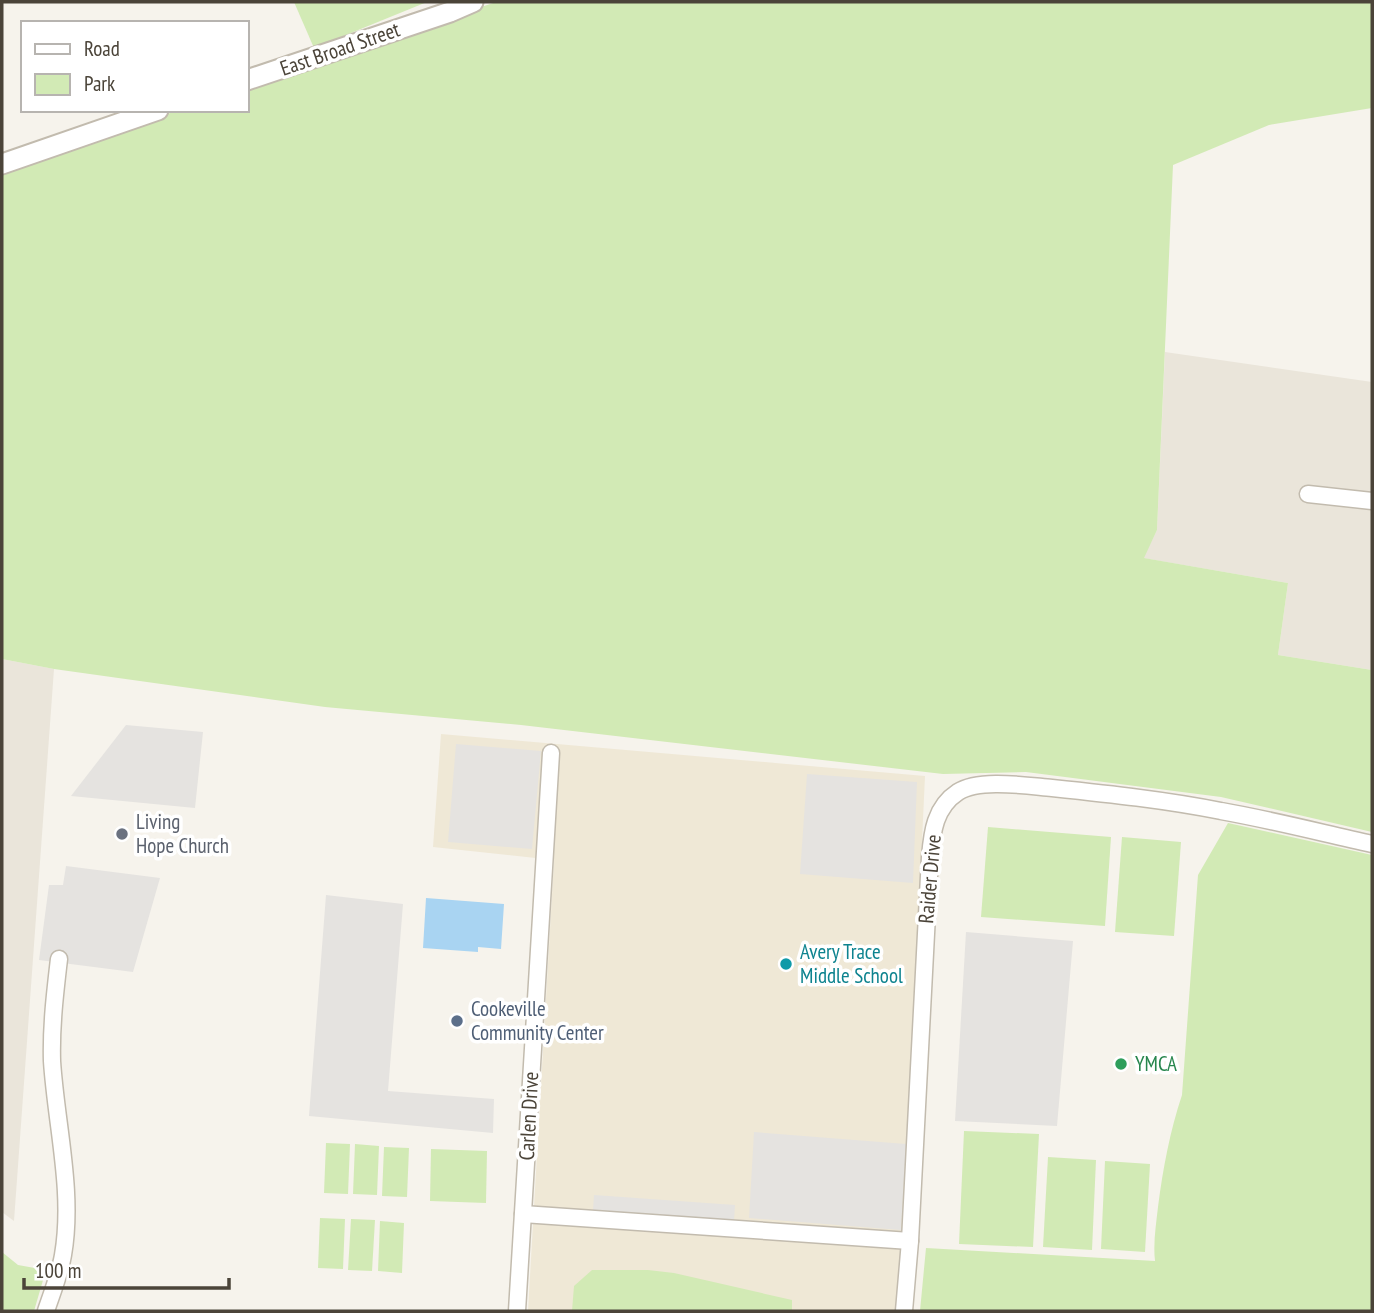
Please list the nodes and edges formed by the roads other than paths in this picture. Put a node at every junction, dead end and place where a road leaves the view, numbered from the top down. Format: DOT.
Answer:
graph roads {
  1 [pos="473,2"];
  2 [pos="248,80"];
  3 [pos="152,112"];
  4 [pos="2,164"];
  5 [pos="1308,494"];
  6 [pos="1372,501"];
  7 [pos="551,753"];
  8 [pos="1372,844"];
  9 [pos="59,959"];
  10 [pos="523,1214"];
  11 [pos="910,1241"];
  12 [pos="46,1311"];
  13 [pos="517,1311"];
  14 [pos="904,1311"];
  1 -- 2 [label="street, East Broad Street"];
  3 -- 4 [label="street"];
  5 -- 6 [label="street"];
  7 -- 10 [label="street, Carlen Drive"];
  8 -- 11 [label="street, Raider Drive"];
  9 -- 12 [label="street"];
  10 -- 11 [label="street"];
  10 -- 13 [label="street, Carlen Drive"];
  11 -- 14 [label="street, Raider Drive"];
}
